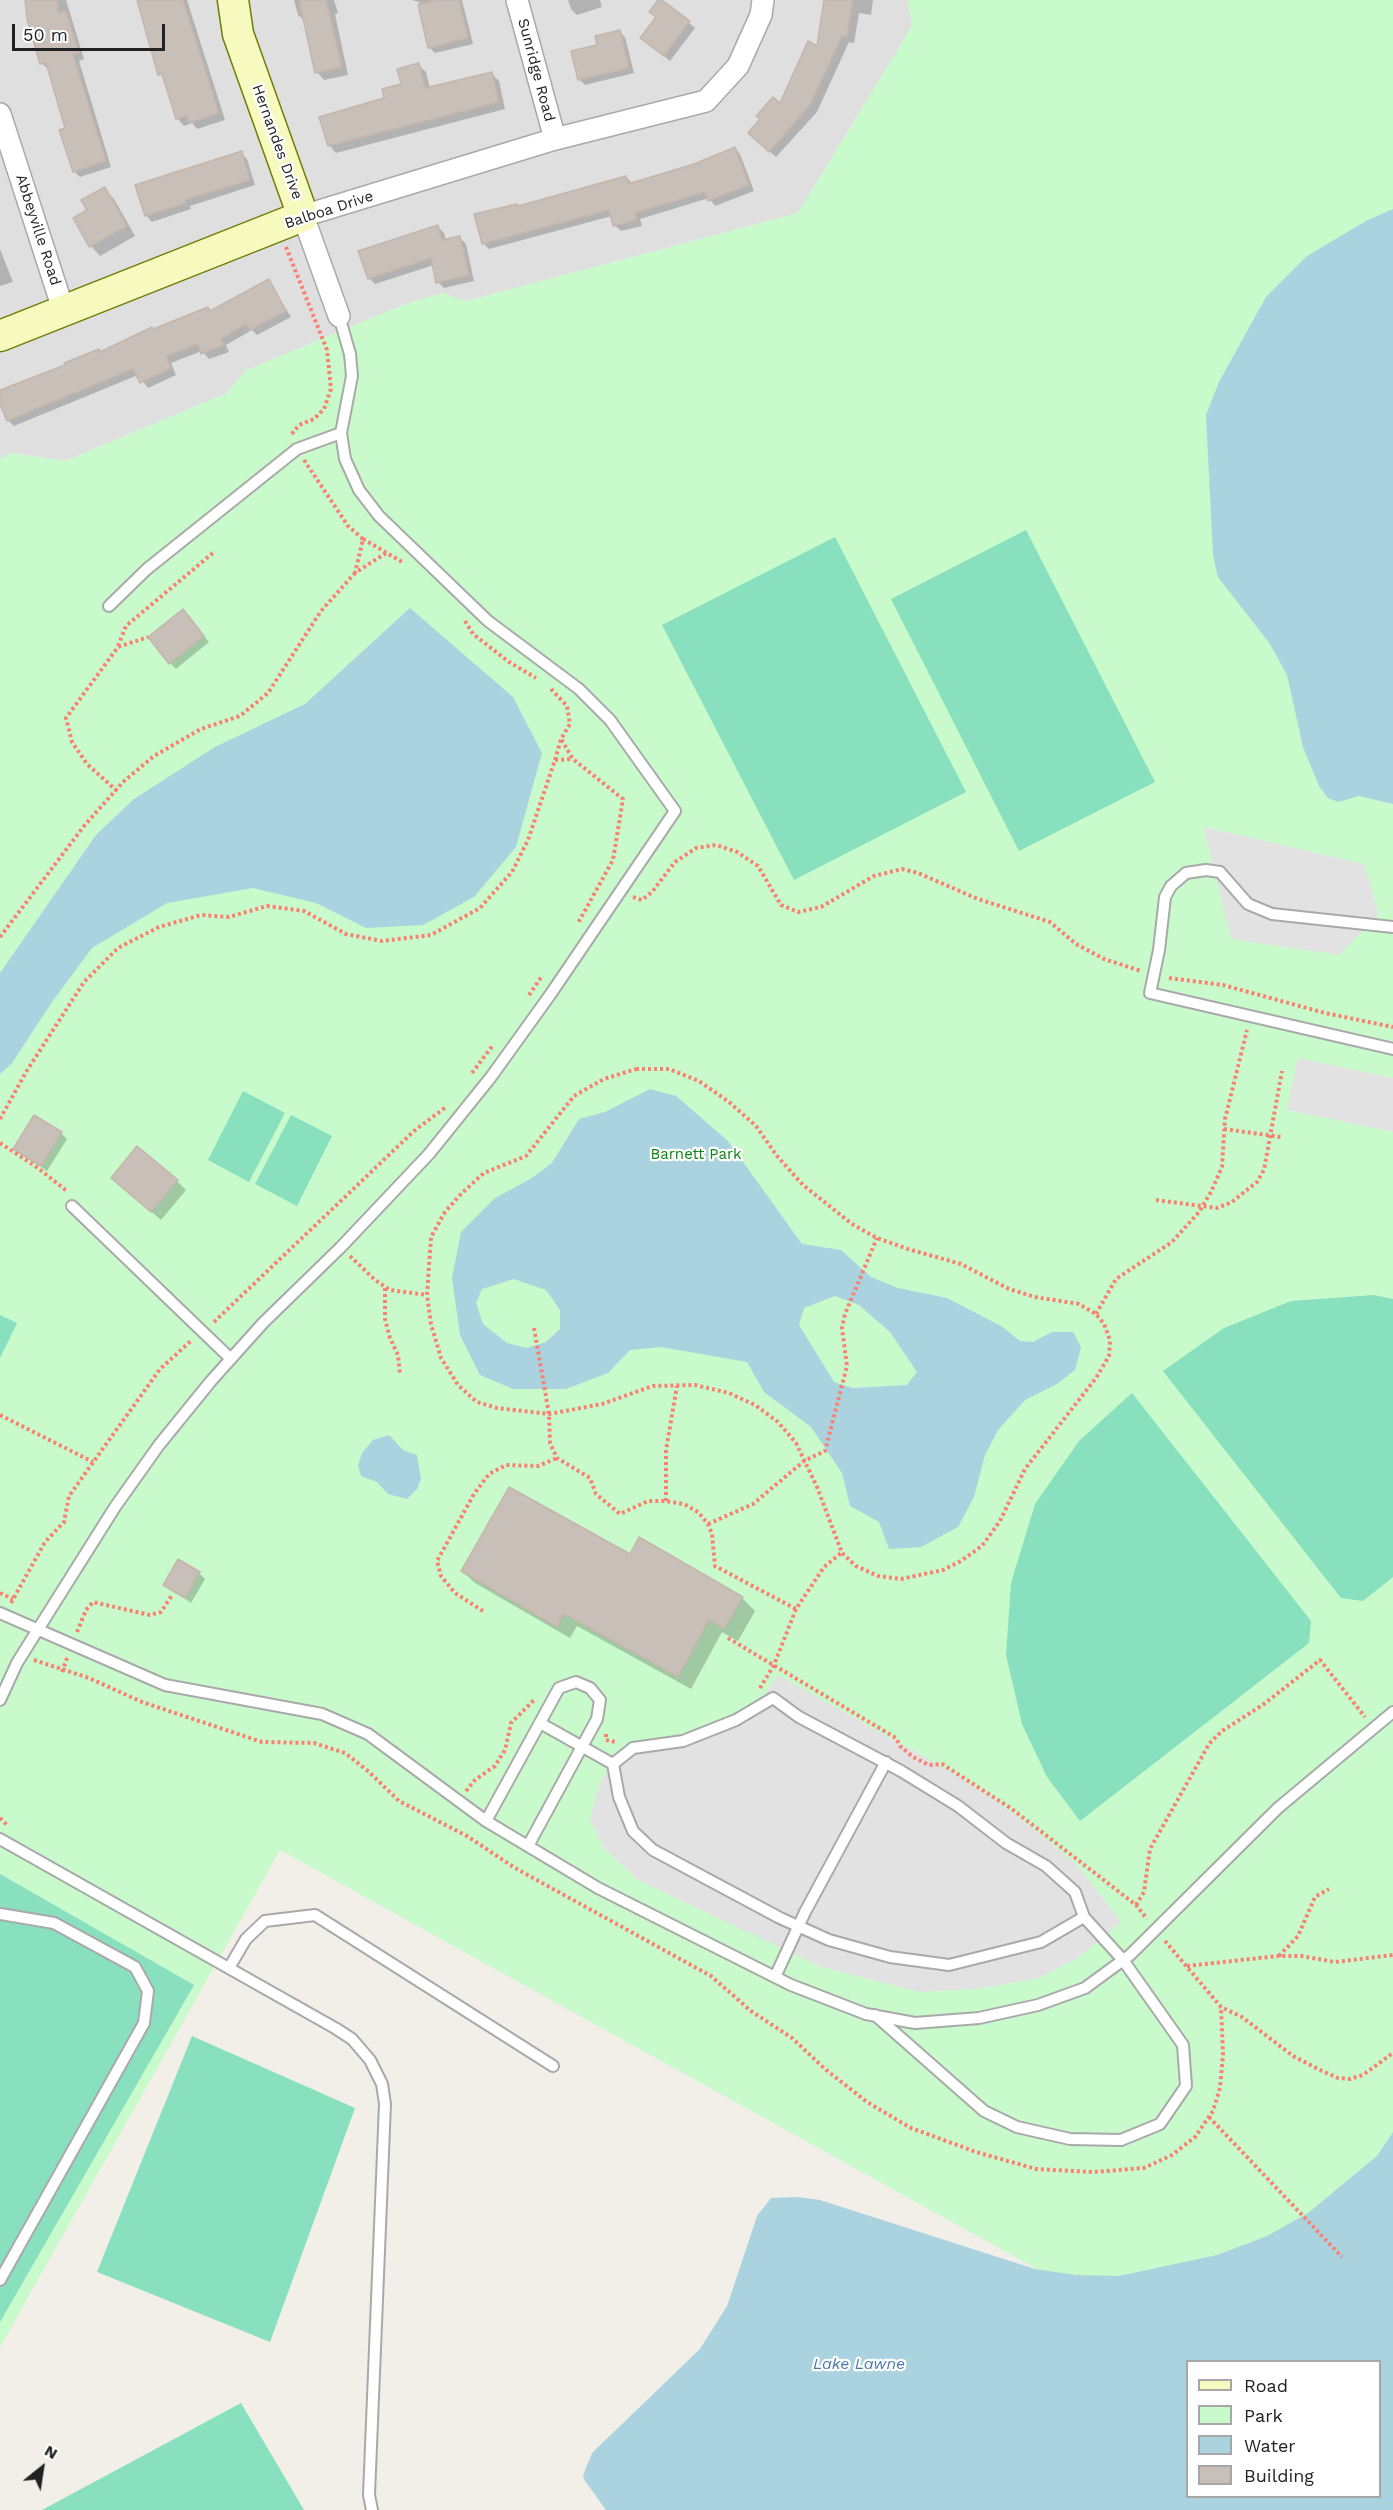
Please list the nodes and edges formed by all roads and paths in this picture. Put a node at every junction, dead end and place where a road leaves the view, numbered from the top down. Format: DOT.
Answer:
graph roads {
  1 [pos="233,0"];
  2 [pos="517,0"];
  3 [pos="763,0"];
  4 [pos="0,114"];
  5 [pos="555,139"];
  6 [pos="291,221"];
  7 [pos="64,312"];
  8 [pos="339,316"];
  9 [pos="0,336"];
  10 [pos="341,433"];
  11 [pos="297,449"];
  12 [pos="363,539"];
  13 [pos="214,552"];
  14 [pos="386,553"];
  15 [pos="410,566"];
  16 [pos="355,573"];
  17 [pos="109,606"];
  18 [pos="459,612"];
  19 [pos="147,637"];
  20 [pos="118,647"];
  21 [pos="561,739"];
  22 [pos="573,759"];
  23 [pos="555,760"];
  24 [pos="117,791"];
  25 [pos="621,891"];
  26 [pos="576,926"];
  27 [pos="1393,927"];
  28 [pos="0,937"];
  29 [pos="545,971"];
  30 [pos="1154,974"];
  31 [pos="1256,994"];
  32 [pos="526,999"];
  33 [pos="1251,1016"];
  34 [pos="1393,1027"];
  35 [pos="500,1036"];
  36 [pos="1393,1049"];
  37 [pos="1282,1071"];
  38 [pos="466,1082"];
  39 [pos="448,1105"];
  40 [pos="0,1119"];
  41 [pos="1224,1129"];
  42 [pos="1271,1136"];
  43 [pos="1281,1137"];
  44 [pos="0,1143"];
  45 [pos="70,1194"];
  46 [pos="1156,1200"];
  47 [pos="72,1206"];
  48 [pos="1202,1207"];
  49 [pos="877,1238"];
  50 [pos="341,1247"];
  51 [pos="386,1287"];
  52 [pos="427,1295"];
  53 [pos="1096,1314"];
  54 [pos="534,1328"];
  55 [pos="202,1331"];
  56 [pos="231,1359"];
  57 [pos="400,1374"];
  58 [pos="677,1386"];
  59 [pos="549,1414"];
  60 [pos="0,1415"];
  61 [pos="557,1458"];
  62 [pos="804,1461"];
  63 [pos="93,1462"];
  64 [pos="666,1501"];
  65 [pos="708,1524"];
  66 [pos="842,1553"];
  67 [pos="0,1593"];
  68 [pos="172,1595"];
  69 [pos="14,1599"];
  70 [pos="796,1609"];
  71 [pos="483,1611"];
  72 [pos="2,1614"];
  73 [pos="37,1631"];
  74 [pos="72,1646"];
  75 [pos="21,1655"];
  76 [pos="62,1672"];
  77 [pos="756,1694"];
  78 [pos="538,1696"];
  79 [pos="0,1700"];
  80 [pos="1393,1712"];
  81 [pos="540,1723"];
  82 [pos="1374,1728"];
  83 [pos="606,1730"];
  84 [pos="623,1741"];
  85 [pos="582,1747"];
  86 [pos="886,1762"];
  87 [pos="613,1764"];
  88 [pos="458,1801"];
  89 [pos="0,1818"];
  90 [pos="486,1821"];
  91 [pos="14,1831"];
  92 [pos="0,1839"];
  93 [pos="528,1846"];
  94 [pos="1329,1889"];
  95 [pos="1136,1905"];
  96 [pos="0,1914"];
  97 [pos="1084,1917"];
  98 [pos="798,1926"];
  99 [pos="1393,1955"];
  100 [pos="1278,1956"];
  101 [pos="1123,1960"];
  102 [pos="1186,1966"];
  103 [pos="229,1968"];
  104 [pos="775,1977"];
  105 [pos="1221,2007"];
  106 [pos="874,2015"];
  107 [pos="553,2066"];
  108 [pos="1209,2117"];
  109 [pos="1342,2257"];
  110 [pos="0,2280"];
  111 [pos="372,2510"];
  1 -- 6 [label="street, Hernandes Drive"];
  2 -- 5 [label="street, Sunridge Road"];
  3 -- 5 [label="street, Balboa Drive"];
  4 -- 7 [label="street, Abbeyville Road"];
  5 -- 6 [label="street, Balboa Drive"];
  6 -- 7 [label="street, Balboa Drive"];
  6 -- 8 [label="street, Hernandes Drive"];
  6 -- 11 [label="path"];
  7 -- 9 [label="street, Balboa Drive"];
  8 -- 10 [label="lane"];
  10 -- 11 [label="lane"];
  10 -- 25 [label="lane"];
  11 -- 12 [label="path"];
  11 -- 17 [label="lane"];
  12 -- 14 [label="path"];
  12 -- 16 [label="path"];
  13 -- 20 [label="path"];
  14 -- 15 [label="path"];
  14 -- 16 [label="path"];
  16 -- 24 [label="path"];
  18 -- 21 [label="path"];
  19 -- 20 [label="path"];
  20 -- 24 [label="path"];
  21 -- 22 [label="path"];
  21 -- 23 [label="path"];
  22 -- 23 [label="path"];
  22 -- 26 [label="path"];
  23 -- 40 [label="path"];
  24 -- 28 [label="path"];
  25 -- 30 [label="path"];
  25 -- 50 [label="lane"];
  27 -- 30 [label="lane"];
  29 -- 32 [label="path"];
  30 -- 31 [label="path"];
  30 -- 33 [label="lane"];
  31 -- 33 [label="path"];
  31 -- 34 [label="path"];
  33 -- 36 [label="lane"];
  33 -- 41 [label="path"];
  35 -- 38 [label="path"];
  37 -- 42 [label="path"];
  39 -- 55 [label="path"];
  41 -- 42 [label="path"];
  41 -- 48 [label="path"];
  42 -- 43 [label="path"];
  42 -- 48 [label="path"];
  44 -- 45 [label="path"];
  46 -- 48 [label="path"];
  47 -- 55 [label="lane"];
  48 -- 53 [label="path"];
  49 -- 52 [label="path"];
  49 -- 53 [label="path"];
  49 -- 62 [label="path"];
  50 -- 51 [label="path"];
  50 -- 56 [label="lane"];
  51 -- 52 [label="path"];
  51 -- 57 [label="path"];
  52 -- 59 [label="path"];
  53 -- 66 [label="path"];
  54 -- 59 [label="path"];
  55 -- 56 [label="lane"];
  55 -- 63 [label="path"];
  56 -- 73 [label="lane"];
  58 -- 59 [label="path"];
  58 -- 62 [label="path"];
  58 -- 64 [label="path"];
  59 -- 61 [label="path"];
  60 -- 63 [label="path"];
  61 -- 64 [label="path"];
  61 -- 71 [label="path"];
  62 -- 65 [label="path"];
  62 -- 66 [label="path"];
  63 -- 69 [label="path"];
  64 -- 65 [label="path"];
  65 -- 70 [label="path"];
  66 -- 70 [label="path"];
  67 -- 69 [label="path"];
  68 -- 74 [label="path"];
  69 -- 72 [label="path"];
  70 -- 77 [label="path"];
  72 -- 73 [label="lane"];
  73 -- 74 [label="lane"];
  73 -- 75 [label="lane"];
  74 -- 76 [label="path"];
  74 -- 88 [label="lane"];
  75 -- 76 [label="path"];
  75 -- 79 [label="lane"];
  76 -- 108 [label="path"];
  78 -- 88 [label="path"];
  80 -- 82 [label="lane"];
  81 -- 85 [label="lane"];
  81 -- 85 [label="lane"];
  81 -- 90 [label="lane"];
  82 -- 95 [label="path"];
  82 -- 101 [label="lane"];
  83 -- 84 [label="path"];
  85 -- 87 [label="lane"];
  85 -- 93 [label="lane"];
  86 -- 87 [label="lane"];
  86 -- 97 [label="lane"];
  86 -- 98 [label="lane"];
  87 -- 98 [label="lane"];
  88 -- 90 [label="lane"];
  89 -- 91 [label="path"];
  90 -- 93 [label="lane"];
  92 -- 103 [label="lane"];
  93 -- 104 [label="lane"];
  94 -- 100 [label="path"];
  96 -- 110 [label="lane"];
  97 -- 98 [label="lane"];
  97 -- 101 [label="lane"];
  98 -- 104 [label="lane"];
  99 -- 100 [label="path"];
  100 -- 102 [label="path"];
  101 -- 106 [label="lane"];
  101 -- 106 [label="lane"];
  103 -- 107 [label="lane"];
  103 -- 111 [label="lane"];
  104 -- 106 [label="lane"];
  105 -- 108 [label="path"];
  108 -- 109 [label="path"];
}
